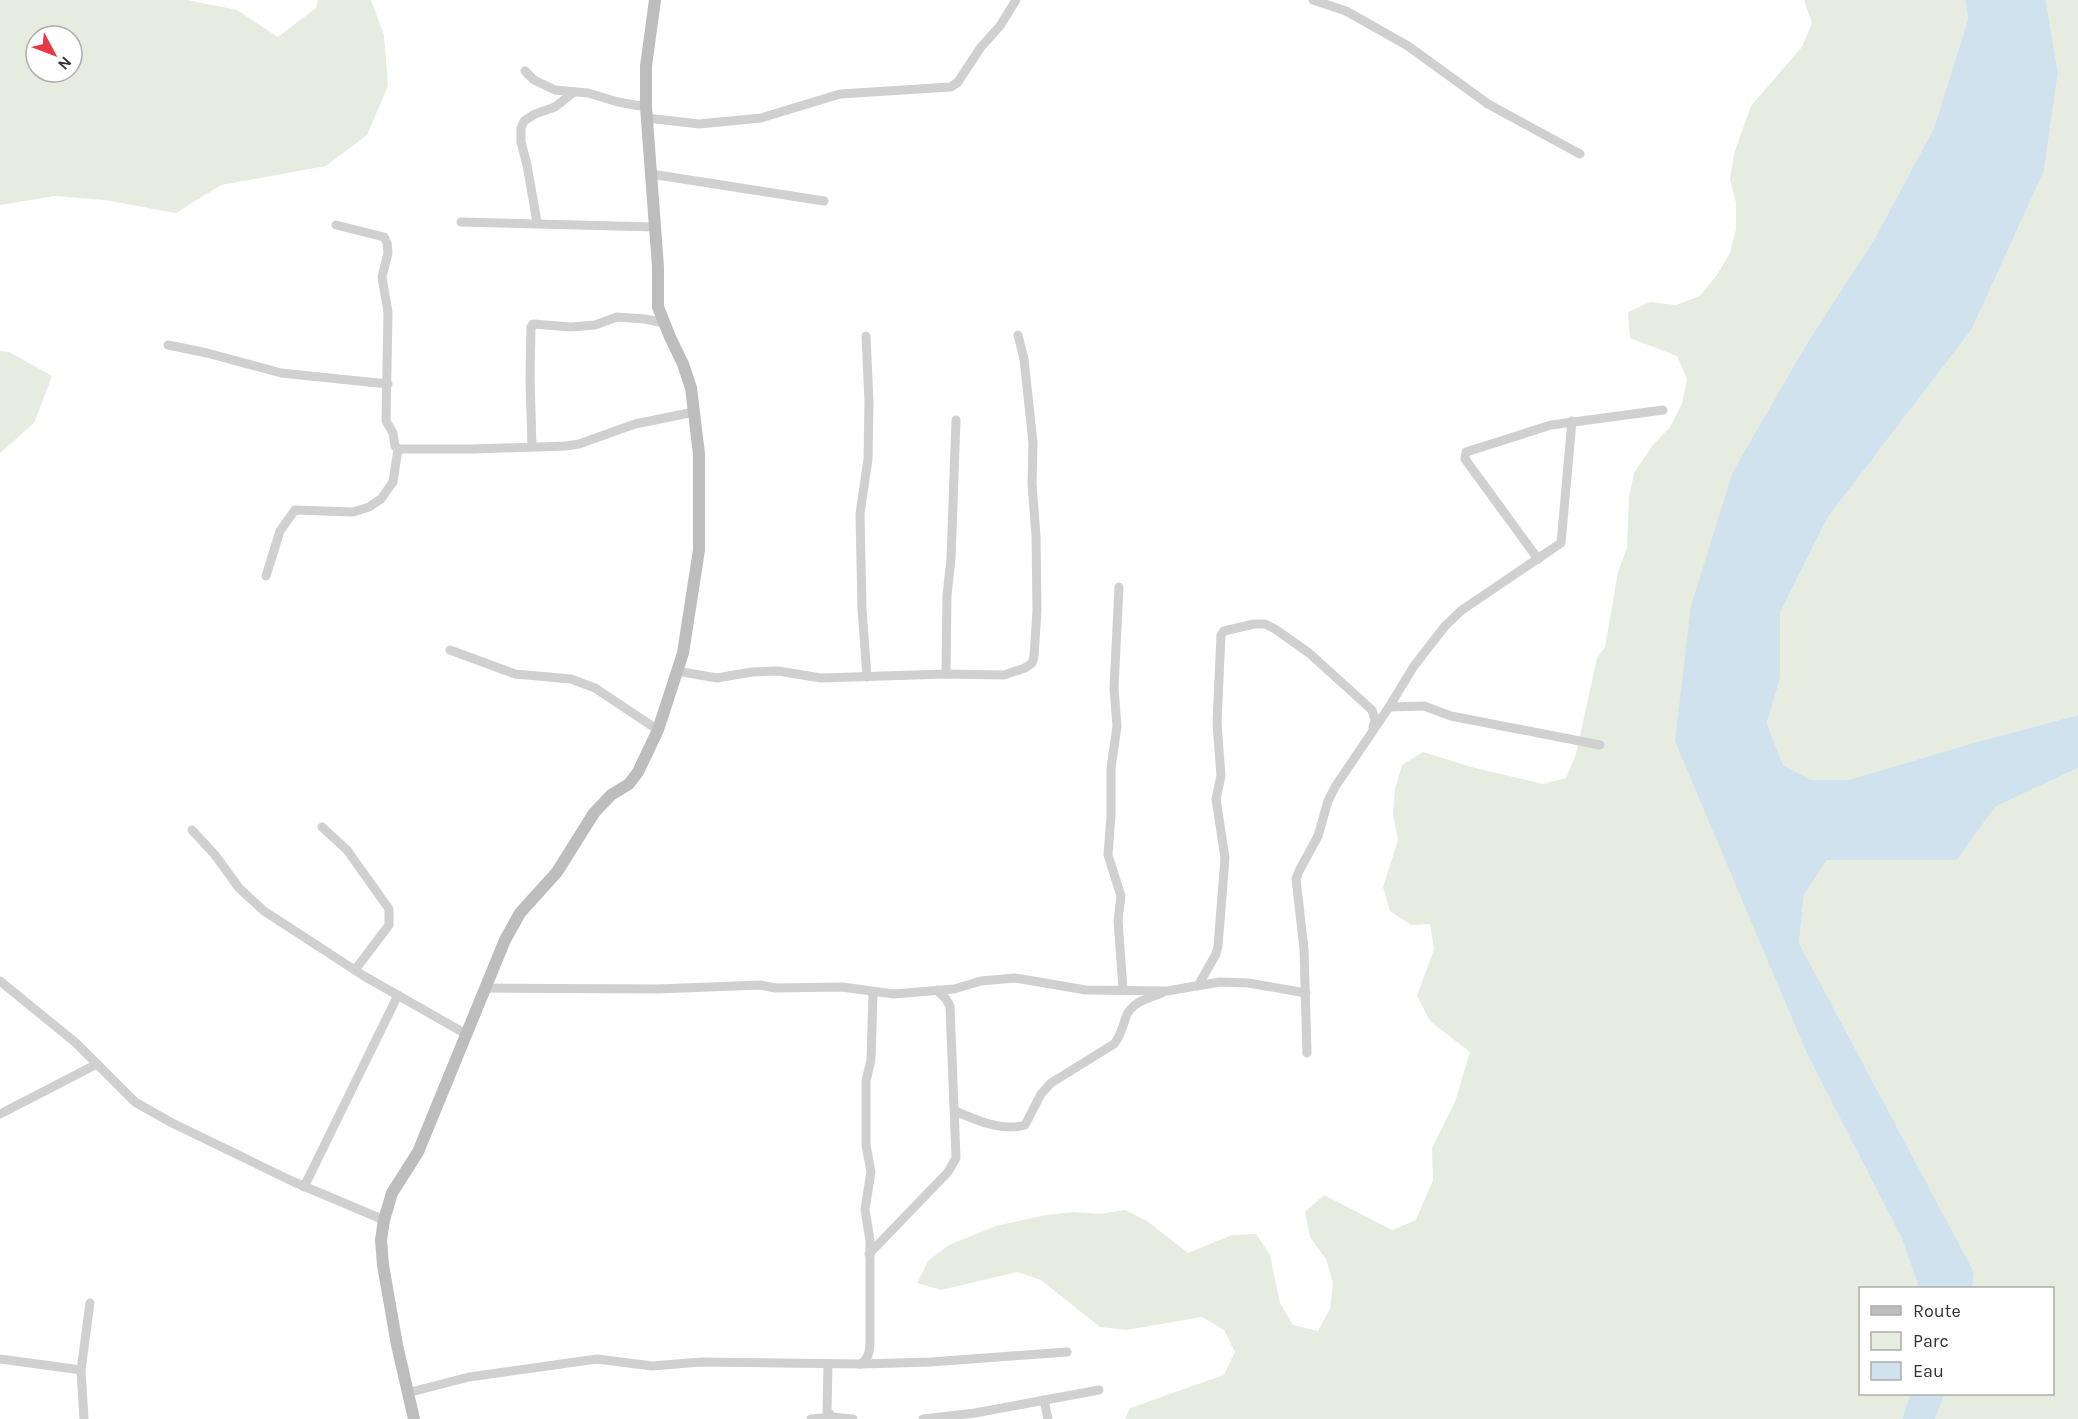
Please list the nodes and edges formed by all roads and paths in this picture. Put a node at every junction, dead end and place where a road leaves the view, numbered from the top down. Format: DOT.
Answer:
graph roads {
  1 [pos="655,0"];
  2 [pos="1016,0"];
  3 [pos="1312,0"];
  4 [pos="525,71"];
  5 [pos="574,93"];
  6 [pos="647,112"];
  7 [pos="1580,154"];
  8 [pos="651,174"];
  9 [pos="824,201"];
  10 [pos="461,222"];
  11 [pos="537,222"];
  12 [pos="336,225"];
  13 [pos="655,227"];
  14 [pos="664,323"];
  15 [pos="1018,335"];
  16 [pos="866,336"];
  17 [pos="168,345"];
  18 [pos="388,384"];
  19 [pos="1663,410"];
  20 [pos="694,412"];
  21 [pos="956,420"];
  22 [pos="1572,421"];
  23 [pos="532,447"];
  24 [pos="398,449"];
  25 [pos="1538,559"];
  26 [pos="266,576"];
  27 [pos="1119,587"];
  28 [pos="450,650"];
  29 [pos="677,671"];
  30 [pos="946,674"];
  31 [pos="867,677"];
  32 [pos="1389,707"];
  33 [pos="1373,729"];
  34 [pos="657,730"];
  35 [pos="1600,745"];
  36 [pos="322,827"];
  37 [pos="192,830"];
  38 [pos="354,970"];
  39 [pos="0,981"];
  40 [pos="1198,986"];
  41 [pos="484,988"];
  42 [pos="937,990"];
  43 [pos="1123,990"];
  44 [pos="1167,991"];
  45 [pos="873,993"];
  46 [pos="1306,993"];
  47 [pos="398,995"];
  48 [pos="466,1034"];
  49 [pos="1307,1053"];
  50 [pos="96,1064"];
  51 [pos="955,1111"];
  52 [pos="0,1114"];
  53 [pos="304,1187"];
  54 [pos="384,1220"];
  55 [pos="869,1254"];
  56 [pos="90,1303"];
  57 [pos="1067,1352"];
  58 [pos="0,1359"];
  59 [pos="828,1364"];
  60 [pos="861,1364"];
  61 [pos="81,1370"];
  62 [pos="1099,1390"];
  63 [pos="407,1393"];
  64 [pos="1044,1400"];
  65 [pos="975,1416"];
  66 [pos="832,1417"];
  67 [pos="84,1419"];
  68 [pos="414,1419"];
  69 [pos="811,1419"];
  70 [pos="853,1419"];
  71 [pos="923,1419"];
  72 [pos="1048,1419"];
  1 -- 6 [label="main road"];
  2 -- 6 [label="street"];
  3 -- 7 [label="street"];
  4 -- 5 [label="street"];
  5 -- 6 [label="street"];
  5 -- 11 [label="street"];
  6 -- 8 [label="main road"];
  8 -- 9 [label="street"];
  8 -- 13 [label="main road"];
  10 -- 11 [label="street"];
  11 -- 13 [label="street"];
  12 -- 18 [label="street"];
  13 -- 14 [label="main road"];
  14 -- 20 [label="main road"];
  14 -- 23 [label="street"];
  15 -- 30 [label="street"];
  16 -- 31 [label="street"];
  17 -- 18 [label="street"];
  18 -- 24 [label="street"];
  19 -- 22 [label="street"];
  20 -- 23 [label="street"];
  20 -- 29 [label="main road"];
  21 -- 30 [label="street"];
  22 -- 25 [label="street"];
  22 -- 25 [label="street"];
  23 -- 24 [label="street"];
  24 -- 26 [label="street"];
  25 -- 32 [label="street"];
  27 -- 43 [label="street"];
  28 -- 34 [label="street"];
  29 -- 31 [label="street"];
  29 -- 34 [label="main road"];
  30 -- 31 [label="street"];
  32 -- 33 [label="street"];
  32 -- 35 [label="street"];
  33 -- 40 [label="street"];
  33 -- 46 [label="street"];
  34 -- 41 [label="main road"];
  36 -- 38 [label="street"];
  37 -- 38 [label="street"];
  38 -- 47 [label="street"];
  39 -- 50 [label="street"];
  40 -- 44 [label="street"];
  40 -- 46 [label="street"];
  41 -- 45 [label="street"];
  41 -- 48 [label="main road"];
  42 -- 43 [label="street"];
  42 -- 45 [label="street"];
  42 -- 51 [label="street"];
  43 -- 44 [label="street"];
  44 -- 51 [label="street"];
  45 -- 55 [label="street"];
  46 -- 49 [label="street"];
  47 -- 48 [label="street"];
  47 -- 53 [label="street"];
  48 -- 54 [label="main road"];
  50 -- 52 [label="street"];
  50 -- 53 [label="street"];
  51 -- 55 [label="street"];
  53 -- 54 [label="street"];
  54 -- 63 [label="main road"];
  55 -- 60 [label="street"];
  56 -- 61 [label="street"];
  57 -- 60 [label="street"];
  58 -- 61 [label="street"];
  59 -- 60 [label="street"];
  59 -- 63 [label="street"];
  59 -- 66 [label="street"];
  61 -- 67 [label="street"];
  62 -- 64 [label="street"];
  63 -- 68 [label="main road"];
  64 -- 65 [label="street"];
  64 -- 72 [label="street"];
  65 -- 71 [label="street"];
  66 -- 69 [label="street"];
  66 -- 70 [label="street"];
}
